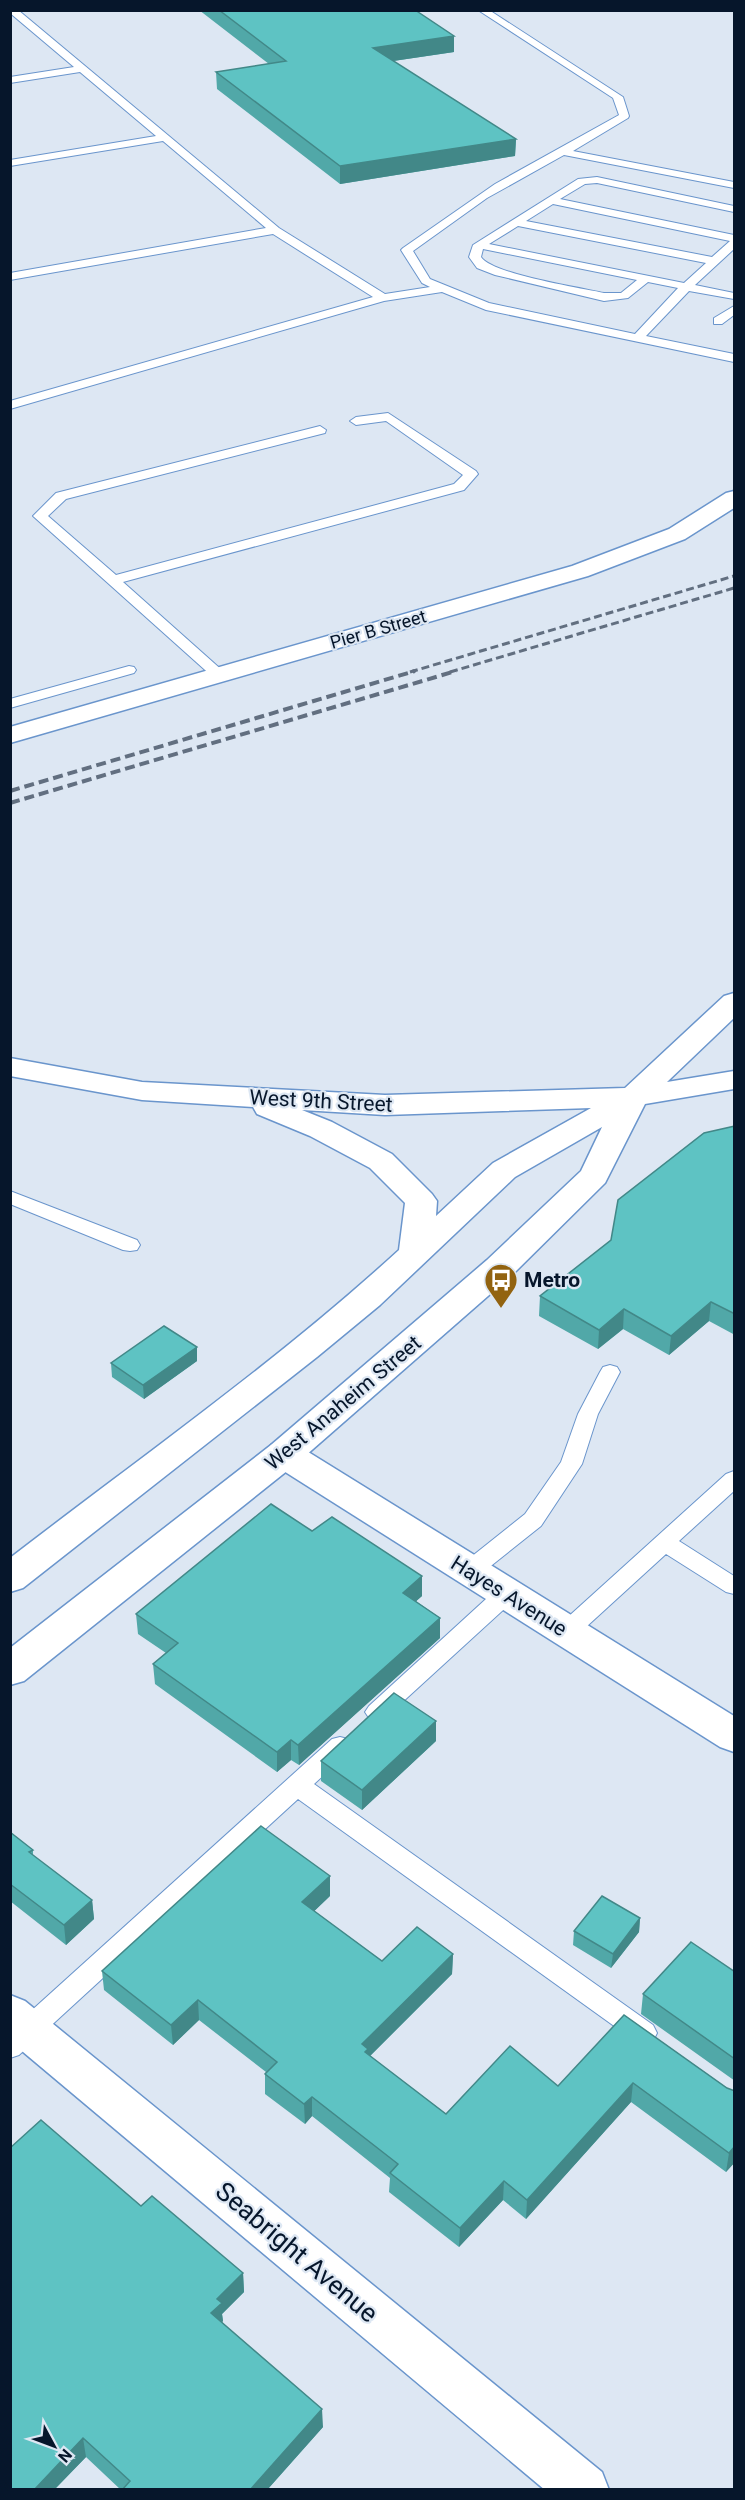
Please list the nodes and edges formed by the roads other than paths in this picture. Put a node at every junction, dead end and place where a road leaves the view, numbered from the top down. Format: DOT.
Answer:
graph roads {
  1 [pos="12,10"];
  2 [pos="482,10"];
  3 [pos="82,69"];
  4 [pos="10,80"];
  5 [pos="163,138"];
  6 [pos="564,152"];
  7 [pos="10,163"];
  8 [pos="735,184"];
  9 [pos="549,201"];
  10 [pos="735,209"];
  11 [pos="515,222"];
  12 [pos="275,230"];
  13 [pos="735,238"];
  14 [pos="735,243"];
  15 [pos="479,245"];
  16 [pos="713,261"];
  17 [pos="10,277"];
  18 [pos="646,278"];
  19 [pos="687,286"];
  20 [pos="444,288"];
  21 [pos="735,296"];
  22 [pos="383,298"];
  23 [pos="735,310"];
  24 [pos="718,321"];
  25 [pos="638,337"];
  26 [pos="735,358"];
  27 [pos="10,405"];
  28 [pos="356,421"];
  29 [pos="320,430"];
  30 [pos="735,498"];
  31 [pos="113,580"];
  32 [pos="129,670"];
  33 [pos="219,675"];
  34 [pos="10,704"];
  35 [pos="10,735"];
  36 [pos="735,1002"];
  37 [pos="10,1067"];
  38 [pos="735,1080"];
  39 [pos="244,1097"];
  40 [pos="633,1097"];
  41 [pos="10,1197"];
  42 [pos="130,1245"];
  43 [pos="415,1252"];
  44 [pos="610,1372"];
  45 [pos="284,1454"];
  46 [pos="735,1479"];
  47 [pos="665,1543"];
  48 [pos="469,1571"];
  49 [pos="10,1578"];
  50 [pos="735,1586"];
  51 [pos="506,1594"];
  52 [pos="567,1632"];
  53 [pos="10,1670"];
  54 [pos="735,1736"];
  55 [pos="297,1785"];
  56 [pos="17,2030"];
  57 [pos="666,2049"];
  58 [pos="584,2490"];
  1 -- 3 [label="lane"];
  2 -- 6 [label="lane"];
  3 -- 4 [label="lane"];
  3 -- 5 [label="lane"];
  5 -- 7 [label="lane"];
  5 -- 12 [label="lane"];
  6 -- 8 [label="lane"];
  6 -- 20 [label="lane"];
  9 -- 10 [label="lane"];
  9 -- 11 [label="lane"];
  9 -- 13 [label="lane"];
  11 -- 15 [label="lane"];
  11 -- 16 [label="lane"];
  12 -- 17 [label="lane"];
  12 -- 22 [label="lane"];
  14 -- 16 [label="lane"];
  15 -- 18 [label="lane"];
  15 -- 18 [label="lane"];
  16 -- 19 [label="lane"];
  18 -- 19 [label="lane"];
  19 -- 21 [label="lane"];
  19 -- 25 [label="lane"];
  20 -- 22 [label="lane"];
  20 -- 25 [label="lane"];
  22 -- 27 [label="lane"];
  23 -- 24 [label="lane"];
  25 -- 26 [label="lane"];
  28 -- 31 [label="lane"];
  29 -- 31 [label="lane"];
  30 -- 33 [label="main road, Pier B Street"];
  31 -- 33 [label="lane"];
  32 -- 34 [label="lane"];
  33 -- 35 [label="main road, Pier B Street"];
  36 -- 40 [label="main road, West Anaheim Street"];
  37 -- 39 [label="main road, West 9th Street"];
  38 -- 40 [label="main road"];
  39 -- 40 [label="main road, West 9th Street"];
  39 -- 43 [label="main road"];
  40 -- 43 [label="main road, West Anaheim Street"];
  40 -- 45 [label="main road, West Anaheim Street"];
  41 -- 42 [label="lane"];
  43 -- 49 [label="main road, West Anaheim Street"];
  44 -- 48 [label="lane"];
  45 -- 48 [label="main road, Hayes Avenue"];
  45 -- 53 [label="main road, West Anaheim Street"];
  46 -- 47 [label="lane"];
  47 -- 50 [label="lane"];
  47 -- 52 [label="lane"];
  48 -- 51 [label="main road, Hayes Avenue"];
  51 -- 52 [label="main road, Hayes Avenue"];
  51 -- 55 [label="lane"];
  52 -- 54 [label="main road, Hayes Avenue"];
  55 -- 56 [label="lane"];
  55 -- 57 [label="lane"];
  56 -- 58 [label="main road, Seabright Avenue"];
}
